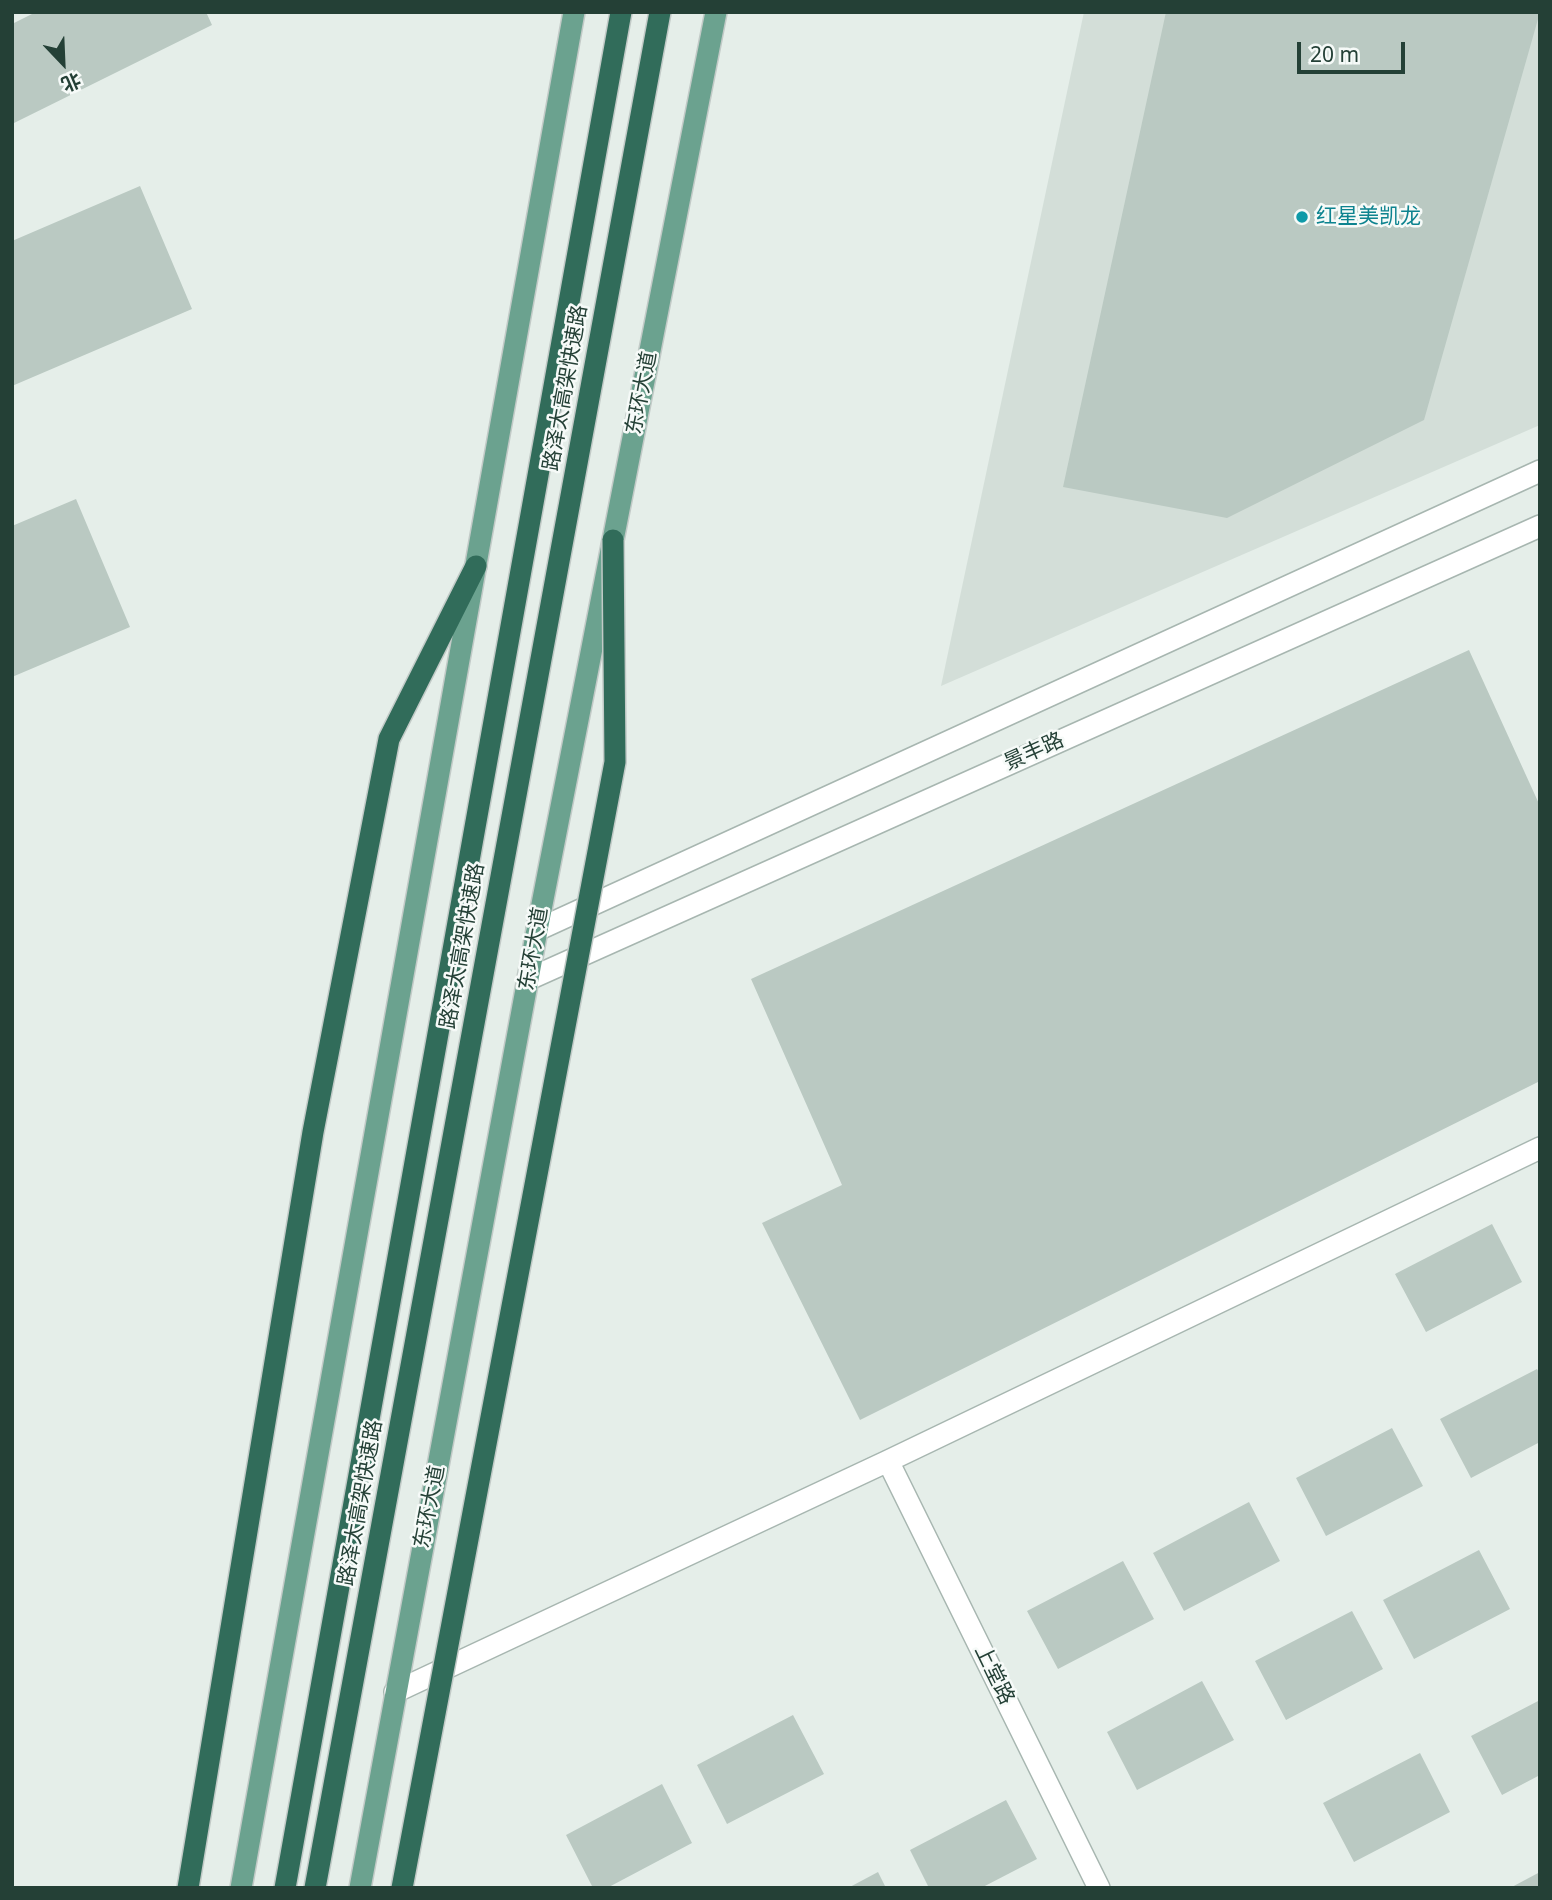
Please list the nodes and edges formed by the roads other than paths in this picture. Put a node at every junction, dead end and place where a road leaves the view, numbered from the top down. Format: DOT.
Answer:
graph roads {
  1 [pos="574,12"];
  2 [pos="621,12"];
  3 [pos="660,12"];
  4 [pos="716,12"];
  5 [pos="1540,471"];
  6 [pos="1540,526"];
  7 [pos="613,540"];
  8 [pos="476,566"];
  9 [pos="537,930"];
  10 [pos="529,979"];
  11 [pos="1540,1148"];
  12 [pos="888,1461"];
  13 [pos="395,1692"];
  14 [pos="188,1888"];
  15 [pos="241,1888"];
  16 [pos="285,1888"];
  17 [pos="315,1888"];
  18 [pos="360,1888"];
  19 [pos="402,1888"];
  20 [pos="1099,1888"];
  1 -- 8 [label="main road"];
  2 -- 16 [label="highway, 路泽太高架快速路"];
  3 -- 17 [label="highway, 路泽太高架快速路"];
  4 -- 7 [label="main road, 东环大道"];
  5 -- 9 [label="street"];
  6 -- 10 [label="street, 景丰路"];
  7 -- 9 [label="main road, 东环大道"];
  7 -- 19 [label="highway, bridge"];
  8 -- 14 [label="highway"];
  8 -- 15 [label="main road"];
  9 -- 10 [label="main road, 东环大道"];
  10 -- 13 [label="main road, 东环大道"];
  11 -- 12 [label="street"];
  12 -- 13 [label="street"];
  12 -- 20 [label="street, 上堂路"];
  13 -- 18 [label="main road, 东环大道"];
}
